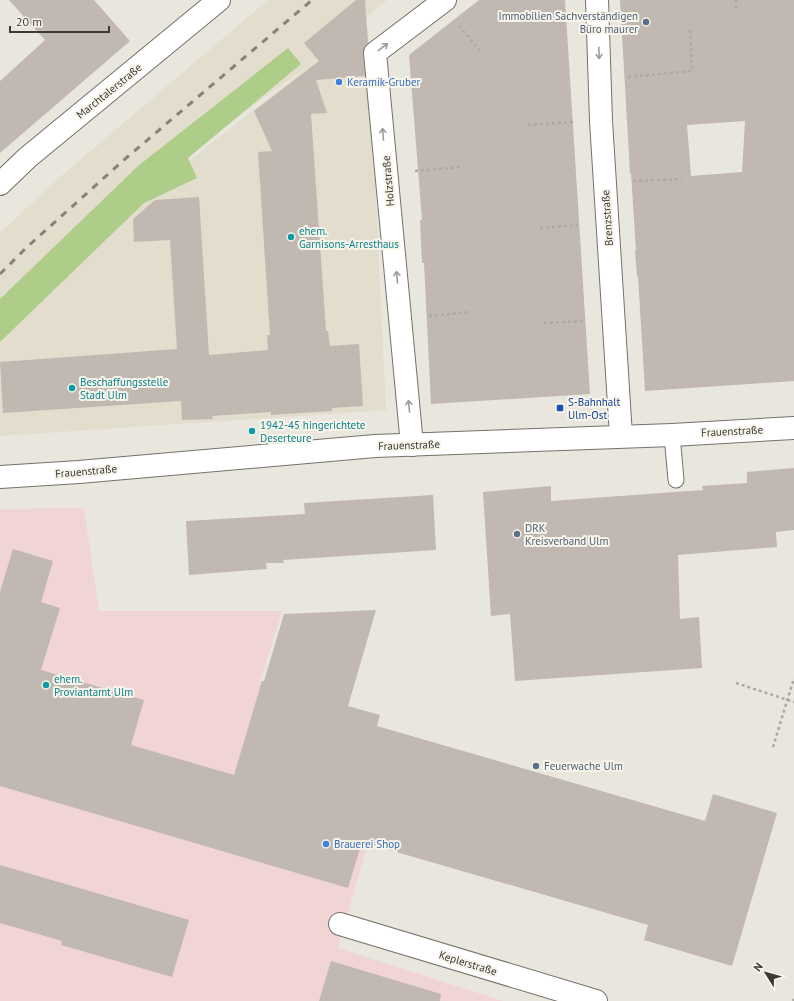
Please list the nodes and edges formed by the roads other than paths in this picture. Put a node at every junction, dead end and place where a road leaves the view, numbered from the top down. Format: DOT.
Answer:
graph roads {
  1 [pos="219,0"];
  2 [pos="597,0"];
  3 [pos="442,2"];
  4 [pos="0,184"];
  5 [pos="794,428"];
  6 [pos="672,435"];
  7 [pos="620,436"];
  8 [pos="412,445"];
  9 [pos="0,477"];
  10 [pos="676,480"];
  11 [pos="340,924"];
  12 [pos="596,1001"];
  1 -- 4 [label="street, Marchtalerstraße"];
  2 -- 7 [label="street, Brenzstraße, one-way"];
  8 -- 3 [label="street, Holzstraße, one-way"];
  5 -- 6 [label="street, Frauenstraße"];
  6 -- 7 [label="street, Frauenstraße"];
  6 -- 10 [label="lane"];
  7 -- 8 [label="street, Frauenstraße"];
  8 -- 9 [label="street, Frauenstraße"];
  11 -- 12 [label="street, Keplerstraße"];
}
